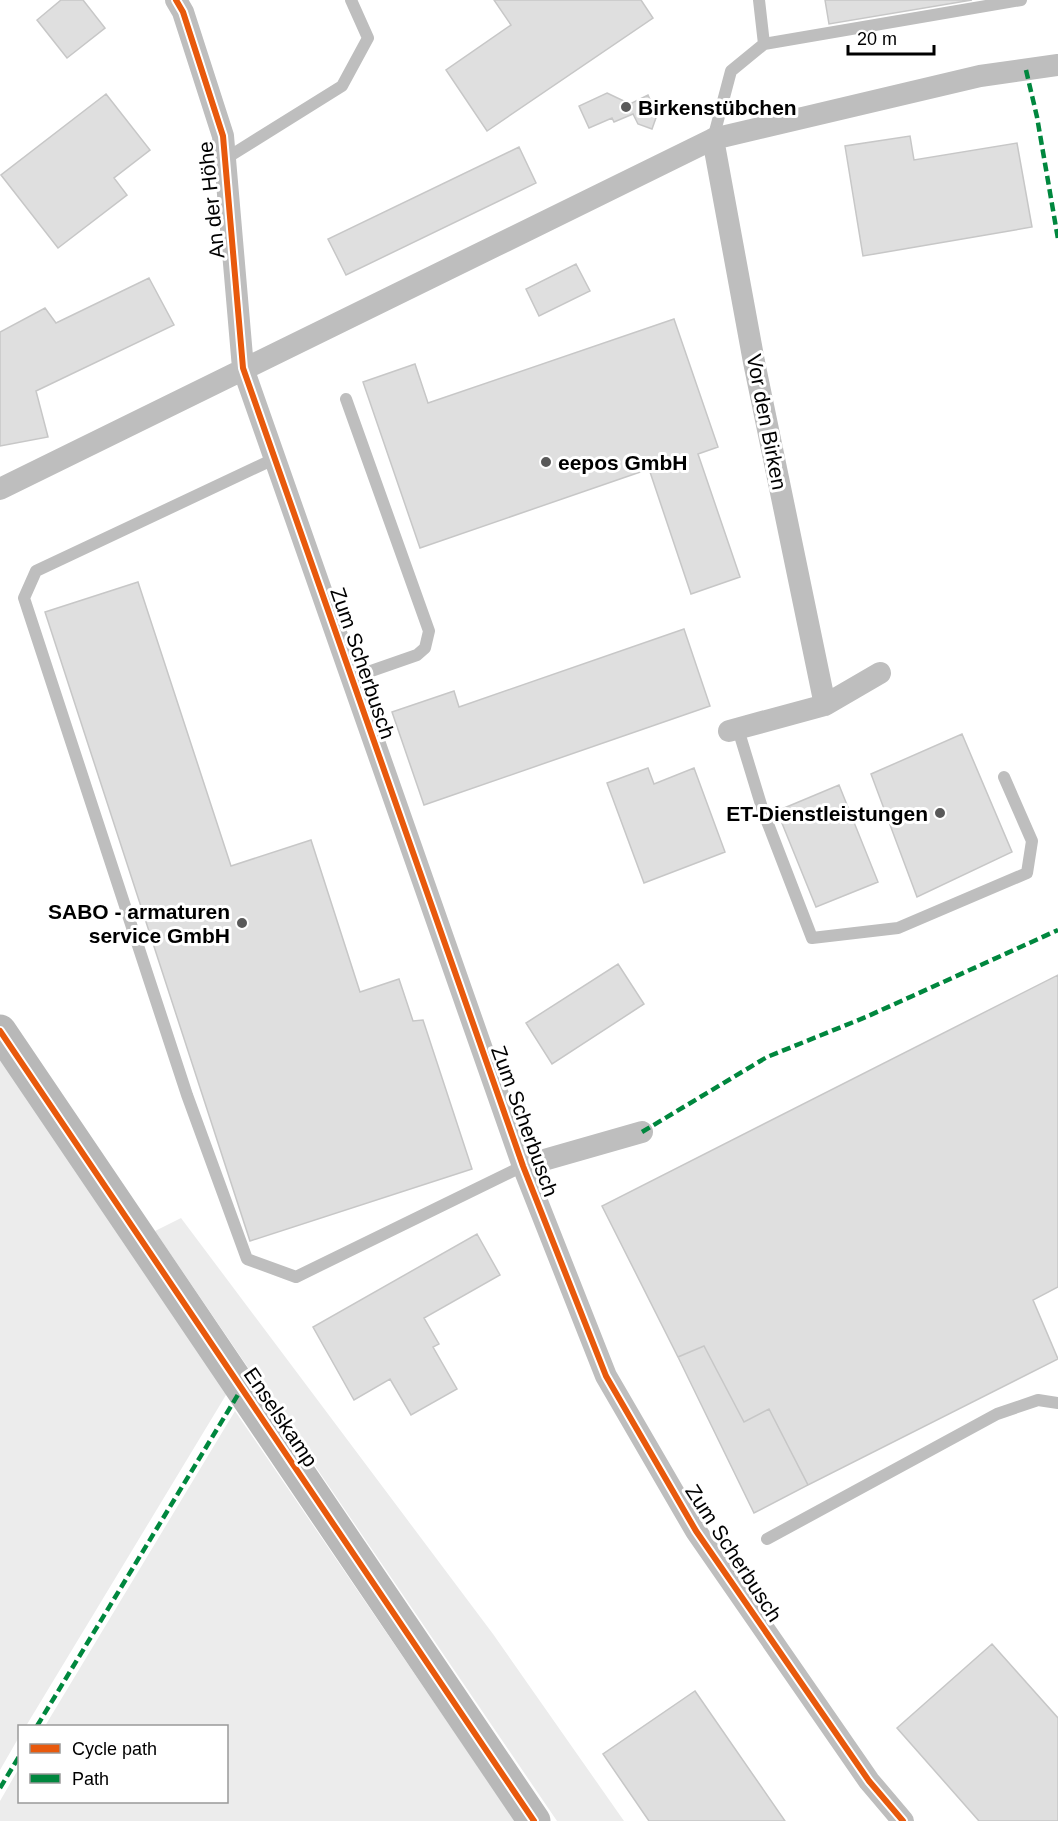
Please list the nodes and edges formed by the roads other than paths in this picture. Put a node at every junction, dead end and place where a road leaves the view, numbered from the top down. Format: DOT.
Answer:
graph roads {
  1 [pos="176,0"];
  2 [pos="351,0"];
  3 [pos="759,0"];
  4 [pos="1021,0"];
  5 [pos="764,44"];
  6 [pos="1058,65"];
  7 [pos="713,139"];
  8 [pos="225,159"];
  9 [pos="243,368"];
  10 [pos="346,399"];
  11 [pos="274,459"];
  12 [pos="0,489"];
  13 [pos="880,673"];
  14 [pos="351,678"];
  15 [pos="825,705"];
  16 [pos="734,730"];
  17 [pos="1004,777"];
  18 [pos="0,1031"];
  19 [pos="642,1132"];
  20 [pos="523,1166"];
  21 [pos="1058,1403"];
  22 [pos="767,1539"];
  23 [pos="534,1821"];
  24 [pos="903,1821"];
  1 -- 8 [label="street, An der Höhe"];
  2 -- 8 [label="lane"];
  3 -- 5 [label="lane"];
  4 -- 5 [label="lane"];
  5 -- 7 [label="lane"];
  6 -- 7 [label="street"];
  7 -- 9 [label="street"];
  7 -- 15 [label="street, Vor den Birken"];
  8 -- 9 [label="street, An der Höhe"];
  9 -- 11 [label="street, Zum Scherbusch"];
  9 -- 12 [label="street"];
  10 -- 14 [label="lane"];
  11 -- 14 [label="street, Zum Scherbusch"];
  11 -- 20 [label="lane"];
  13 -- 15 [label="street"];
  14 -- 20 [label="street, Zum Scherbusch"];
  15 -- 16 [label="street"];
  16 -- 17 [label="lane"];
  18 -- 23 [label="main road, Enselskamp"];
  19 -- 20 [label="street, Zum Scherbusch"];
  20 -- 24 [label="street, Zum Scherbusch"];
  21 -- 22 [label="lane"];
}
